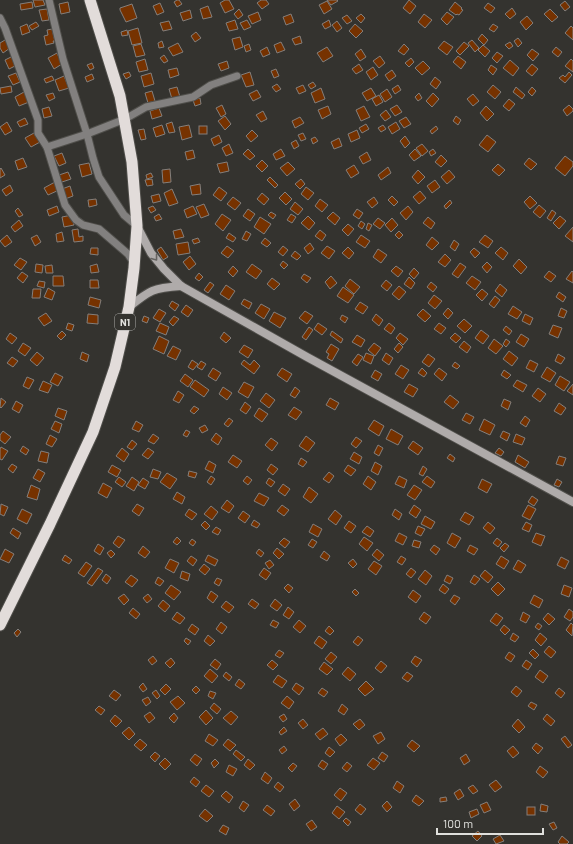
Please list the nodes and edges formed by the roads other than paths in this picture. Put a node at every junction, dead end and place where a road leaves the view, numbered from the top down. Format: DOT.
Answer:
graph roads {
  1 [pos="49,0"];
  2 [pos="90,0"];
  3 [pos="0,18"];
  4 [pos="237,76"];
  5 [pos="125,119"];
  6 [pos="87,134"];
  7 [pos="47,147"];
  8 [pos="137,226"];
  9 [pos="134,263"];
  10 [pos="181,286"];
  11 [pos="129,307"];
  12 [pos="573,502"];
  13 [pos="0,625"];
  1 -- 6 [label="street"];
  2 -- 5 [label="highway, N1"];
  3 -- 7 [label="street"];
  4 -- 5 [label="street"];
  5 -- 6 [label="street"];
  5 -- 8 [label="highway, N1"];
  6 -- 7 [label="street"];
  6 -- 8 [label="street"];
  7 -- 9 [label="street"];
  8 -- 9 [label="highway, N1"];
  8 -- 10 [label="main road, one-way"];
  9 -- 11 [label="highway, N1"];
  10 -- 11 [label="main road"];
  10 -- 12 [label="main road"];
  11 -- 13 [label="highway, N1"];
}
